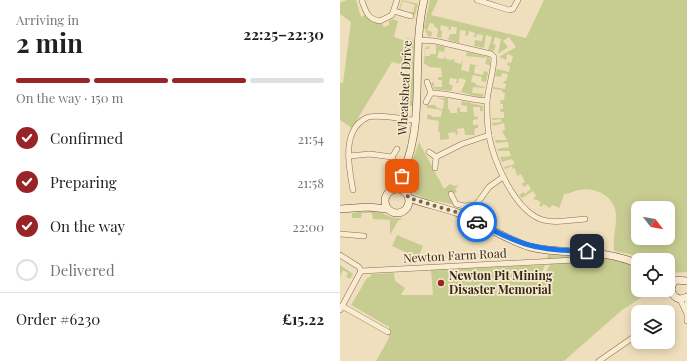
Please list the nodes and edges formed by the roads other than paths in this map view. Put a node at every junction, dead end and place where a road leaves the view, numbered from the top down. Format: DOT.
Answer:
graph roads {
  1 [pos="397,0"];
  2 [pos="424,0"];
  3 [pos="477,0"];
  4 [pos="518,0"];
  5 [pos="362,1"];
  6 [pos="394,11"];
  7 [pos="411,16"];
  8 [pos="419,40"];
  9 [pos="427,82"];
  10 [pos="431,93"];
  11 [pos="487,101"];
  12 [pos="426,102"];
  13 [pos="416,120"];
  14 [pos="489,136"];
  15 [pos="397,149"];
  16 [pos="429,152"];
  17 [pos="349,156"];
  18 [pos="392,157"];
  19 [pos="436,157"];
  20 [pos="395,164"];
  21 [pos="435,168"];
  22 [pos="402,176"];
  23 [pos="503,177"];
  24 [pos="395,189"];
  25 [pos="353,190"];
  26 [pos="404,191"];
  27 [pos="451,194"];
  28 [pos="409,198"];
  29 [pos="384,199"];
  30 [pos="426,204"];
  31 [pos="476,205"];
  32 [pos="368,207"];
  33 [pos="408,207"];
  34 [pos="340,209"];
  35 [pos="387,209"];
  36 [pos="479,212"];
  37 [pos="585,219"];
  38 [pos="340,234"];
  39 [pos="364,236"];
  40 [pos="340,255"];
  41 [pos="575,260"];
  42 [pos="631,261"];
  43 [pos="361,271"];
  44 [pos="676,280"];
  45 [pos="686,280"];
  46 [pos="683,298"];
  47 [pos="687,303"];
  48 [pos="341,308"];
  49 [pos="686,312"];
  50 [pos="687,321"];
  51 [pos="388,332"];
  52 [pos="631,339"];
  53 [pos="599,361"];
  1 -- 6 [label="street"];
  2 -- 8 [label="street, Wheatsheaf Drive"];
  3 -- 4 [label="street"];
  5 -- 6 [label="street"];
  6 -- 7 [label="street"];
  8 -- 11 [label="street"];
  8 -- 13 [label="street, Wheatsheaf Drive"];
  9 -- 10 [label="street"];
  10 -- 11 [label="street"];
  10 -- 12 [label="street"];
  11 -- 14 [label="street"];
  13 -- 17 [label="street"];
  13 -- 22 [label="street, Wheatsheaf Drive"];
  14 -- 19 [label="street"];
  14 -- 23 [label="street"];
  15 -- 18 [label="street"];
  16 -- 19 [label="street"];
  17 -- 18 [label="street"];
  17 -- 25 [label="street"];
  18 -- 20 [label="street"];
  19 -- 21 [label="street"];
  22 -- 24 [label="street, Wheatsheaf Drive"];
  22 -- 26 [label="street, Wheatsheaf Drive"];
  23 -- 31 [label="street"];
  23 -- 37 [label="street"];
  24 -- 26 [label="street"];
  24 -- 29 [label="street"];
  26 -- 28 [label="street"];
  27 -- 31 [label="street"];
  28 -- 30 [label="street"];
  28 -- 33 [label="street"];
  29 -- 32 [label="street"];
  29 -- 35 [label="street"];
  30 -- 33 [label="street"];
  30 -- 42 [label="street"];
  31 -- 36 [label="street"];
  32 -- 34 [label="street"];
  32 -- 35 [label="street"];
  33 -- 35 [label="street"];
  38 -- 39 [label="street"];
  40 -- 43 [label="street"];
  41 -- 43 [label="street, Newton Farm Road"];
  43 -- 48 [label="street"];
  44 -- 45 [label="street"];
  46 -- 49 [label="street"];
  47 -- 49 [label="street"];
  48 -- 51 [label="street"];
  49 -- 50 [label="street"];
  52 -- 53 [label="street"];
}
